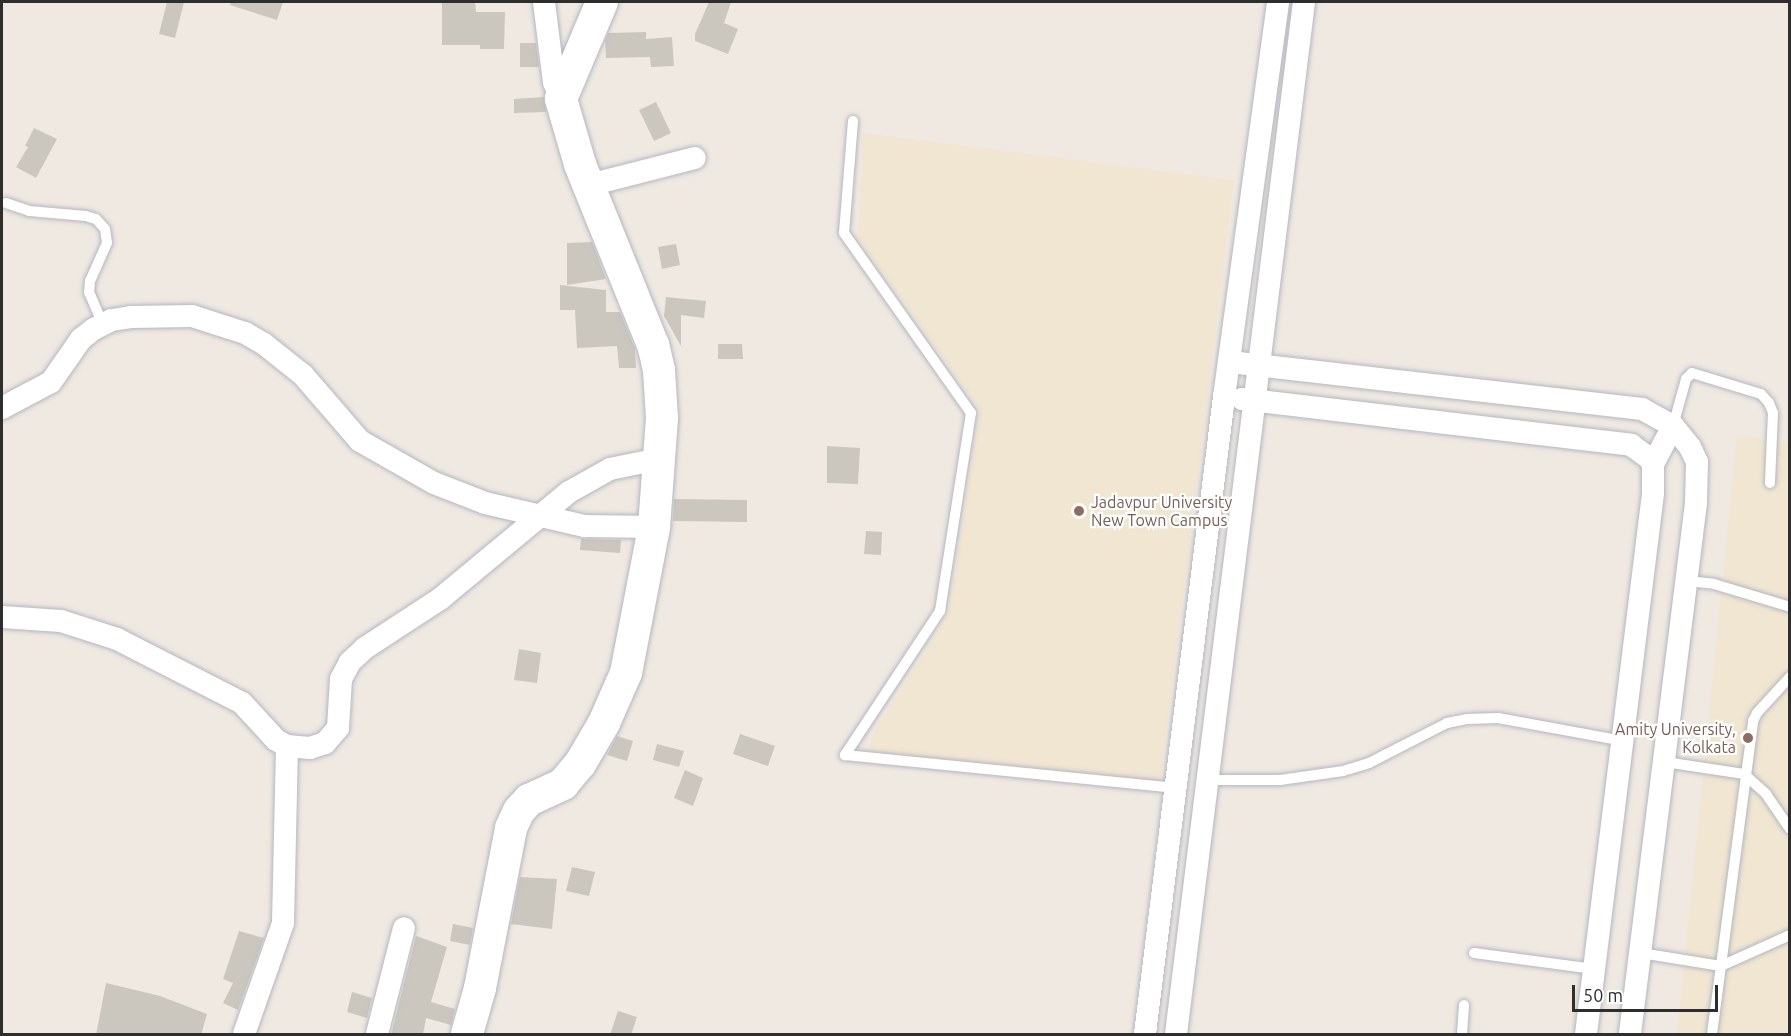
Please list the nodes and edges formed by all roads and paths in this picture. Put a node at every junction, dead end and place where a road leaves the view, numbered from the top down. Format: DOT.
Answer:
graph roads {
  1 [pos="544,2"];
  2 [pos="602,2"];
  3 [pos="1278,2"];
  4 [pos="1304,2"];
  5 [pos="561,99"];
  6 [pos="853,122"];
  7 [pos="695,158"];
  8 [pos="589,184"];
  9 [pos="6,203"];
  10 [pos="103,325"];
  11 [pos="1230,362"];
  12 [pos="1261,366"];
  13 [pos="1224,397"];
  14 [pos="1255,400"];
  15 [pos="2,408"];
  16 [pos="1673,426"];
  17 [pos="659,459"];
  18 [pos="1653,464"];
  19 [pos="1770,483"];
  20 [pos="538,516"];
  21 [pos="654,527"];
  22 [pos="1687,581"];
  23 [pos="1790,607"];
  24 [pos="2,617"];
  25 [pos="1790,677"];
  26 [pos="1623,741"];
  27 [pos="287,746"];
  28 [pos="1665,762"];
  29 [pos="1744,774"];
  30 [pos="1208,780"];
  31 [pos="1176,789"];
  32 [pos="1790,829"];
  33 [pos="404,928"];
  34 [pos="1790,935"];
  35 [pos="1474,953"];
  36 [pos="1641,953"];
  37 [pos="1721,966"];
  38 [pos="1594,969"];
  39 [pos="1464,1005"];
  40 [pos="244,1035"];
  41 [pos="377,1035"];
  42 [pos="467,1035"];
  43 [pos="1145,1035"];
  44 [pos="1176,1035"];
  45 [pos="1462,1035"];
  46 [pos="1586,1035"];
  47 [pos="1630,1035"];
  48 [pos="1712,1035"];
  1 -- 5 [label="street"];
  2 -- 5 [label="street"];
  3 -- 11 [label="street"];
  4 -- 12 [label="street"];
  5 -- 8 [label="street"];
  6 -- 31 [label="lane"];
  7 -- 8 [label="street"];
  8 -- 17 [label="street"];
  9 -- 10 [label="lane"];
  10 -- 15 [label="street"];
  10 -- 20 [label="street"];
  11 -- 12 [label="street"];
  11 -- 13 [label="street"];
  12 -- 14 [label="street"];
  12 -- 16 [label="street"];
  13 -- 14 [label="street"];
  13 -- 31 [label="street"];
  14 -- 18 [label="street"];
  14 -- 30 [label="street"];
  16 -- 18 [label="street"];
  16 -- 19 [label="lane"];
  16 -- 22 [label="street"];
  17 -- 20 [label="street"];
  17 -- 21 [label="street"];
  18 -- 26 [label="street"];
  20 -- 21 [label="street"];
  20 -- 27 [label="street"];
  21 -- 42 [label="street"];
  22 -- 23 [label="lane"];
  22 -- 28 [label="street"];
  24 -- 27 [label="street"];
  25 -- 29 [label="lane"];
  26 -- 30 [label="lane"];
  26 -- 38 [label="street"];
  27 -- 40 [label="street"];
  28 -- 29 [label="lane"];
  28 -- 36 [label="street"];
  29 -- 32 [label="lane"];
  29 -- 37 [label="lane"];
  30 -- 44 [label="street"];
  31 -- 43 [label="street"];
  33 -- 41 [label="street"];
  34 -- 37 [label="lane"];
  35 -- 38 [label="lane"];
  36 -- 37 [label="lane"];
  36 -- 47 [label="street"];
  37 -- 48 [label="lane"];
  38 -- 46 [label="street"];
  39 -- 45 [label="lane"];
}
